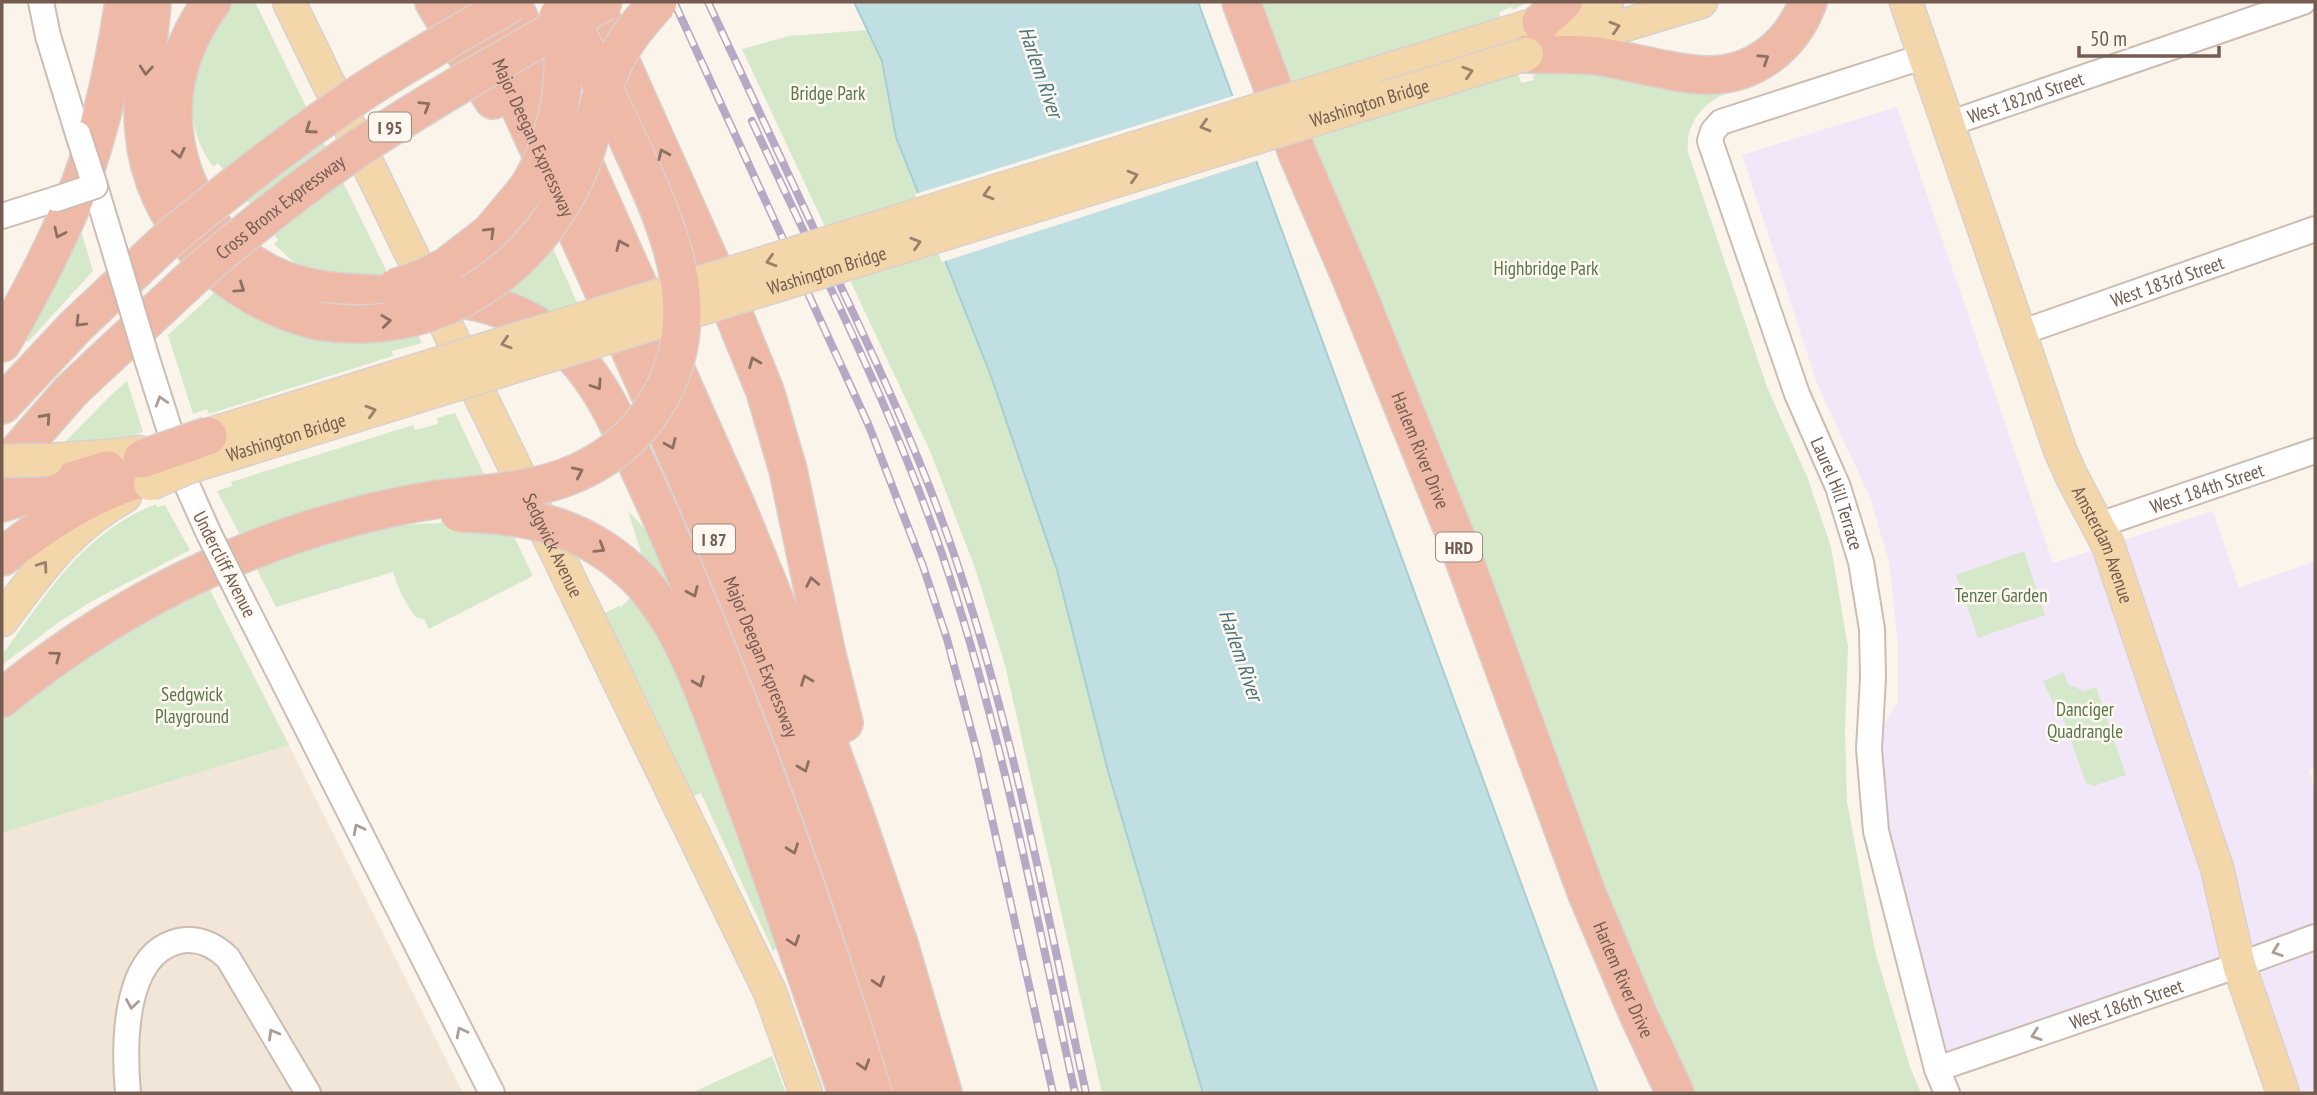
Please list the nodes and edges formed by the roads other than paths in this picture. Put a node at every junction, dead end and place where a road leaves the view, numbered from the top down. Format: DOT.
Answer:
graph roads {
  1 [pos="41,2"];
  2 [pos="212,2"];
  3 [pos="289,2"];
  4 [pos="434,2"];
  5 [pos="472,2"];
  6 [pos="513,2"];
  7 [pos="555,2"];
  8 [pos="563,2"];
  9 [pos="594,2"];
  10 [pos="604,2"];
  11 [pos="658,2"];
  12 [pos="1217,2"];
  13 [pos="1241,2"];
  14 [pos="1607,2"];
  15 [pos="1701,2"];
  16 [pos="1808,2"];
  17 [pos="1906,2"];
  18 [pos="2303,2"];
  19 [pos="140,3"];
  20 [pos="1538,27"];
  21 [pos="1925,56"];
  22 [pos="1948,124"];
  23 [pos="95,186"];
  24 [pos="2,216"];
  25 [pos="2315,229"];
  26 [pos="581,245"];
  27 [pos="397,291"];
  28 [pos="2020,332"];
  29 [pos="2,343"];
  30 [pos="2,405"];
  31 [pos="208,436"];
  32 [pos="2315,451"];
  33 [pos="2,461"];
  34 [pos="189,467"];
  35 [pos="2,470"];
  36 [pos="149,480"];
  37 [pos="2,503"];
  38 [pos="440,506"];
  39 [pos="2099,526"];
  40 [pos="2,557"];
  41 [pos="2,621"];
  42 [pos="2,698"];
  43 [pos="2315,937"];
  44 [pos="2239,965"];
  45 [pos="1937,1069"];
  46 [pos="128,1093"];
  47 [pos="308,1093"];
  48 [pos="492,1093"];
  49 [pos="806,1093"];
  50 [pos="847,1093"];
  51 [pos="873,1093"];
  52 [pos="913,1093"];
  53 [pos="943,1093"];
  54 [pos="963,1093"];
  55 [pos="1650,1093"];
  56 [pos="1675,1093"];
  57 [pos="1947,1093"];
  58 [pos="2283,1093"];
  1 -- 23 [label="street, Undercliff Avenue, bridge"];
  2 -- 27 [label="highway, one-way"];
  3 -- 49 [label="main road, Sedgwick Avenue"];
  4 -- 26 [label="highway"];
  5 -- 26 [label="highway, Major Deegan Expressway / I 87"];
  6 -- 30 [label="highway, I 95, one-way, bridge"];
  53 -- 6 [label="highway, Major Deegan Expressway / I 87, one-way"];
  27 -- 7 [label="highway, one-way, bridge"];
  38 -- 8 [label="highway, one-way, bridge"];
  54 -- 9 [label="highway, one-way, bridge"];
  35 -- 10 [label="highway, Cross Bronx Expressway / I 95, one-way, bridge"];
  19 -- 11 [label="highway, one-way, bridge"];
  12 -- 55 [label="highway, Harlem River Drive / HRD"];
  13 -- 56 [label="highway, Harlem River Drive / HRD"];
  14 -- 20 [label="main road, Washington Bridge"];
  20 -- 15 [label="main road, Washington Bridge, one-way"];
  20 -- 16 [label="highway, one-way"];
  17 -- 21 [label="main road, Amsterdam Avenue"];
  18 -- 22 [label="street, West 182nd Street"];
  19 -- 29 [label="highway, one-way"];
  20 -- 31 [label="main road, Washington Bridge, one-way, bridge"];
  34 -- 20 [label="main road, Washington Bridge, one-way, bridge"];
  21 -- 22 [label="main road, Amsterdam Avenue"];
  21 -- 45 [label="street, Laurel Hill Terrace"];
  22 -- 28 [label="main road, Amsterdam Avenue"];
  23 -- 24 [label="street, bridge"];
  48 -- 23 [label="street, Undercliff Avenue, one-way, bridge"];
  25 -- 28 [label="street, West 183rd Street"];
  26 -- 52 [label="highway, Major Deegan Expressway / I 87, one-way"];
  27 -- 51 [label="highway, one-way"];
  28 -- 39 [label="main road, Amsterdam Avenue"];
  31 -- 33 [label="main road, Washington Bridge, bridge"];
  31 -- 37 [label="highway, bridge"];
  32 -- 39 [label="street, West 184th Street"];
  34 -- 36 [label="highway, bridge"];
  36 -- 40 [label="highway"];
  41 -- 36 [label="main road, one-way"];
  42 -- 38 [label="highway, one-way"];
  38 -- 50 [label="highway, one-way, bridge"];
  39 -- 44 [label="main road, Amsterdam Avenue"];
  43 -- 44 [label="street, West 186th Street, one-way"];
  44 -- 45 [label="street, West 186th Street, one-way"];
  44 -- 58 [label="main road, Amsterdam Avenue"];
  45 -- 57 [label="street, Laurel Hill Terrace"];
  47 -- 46 [label="street, one-way"];
}
